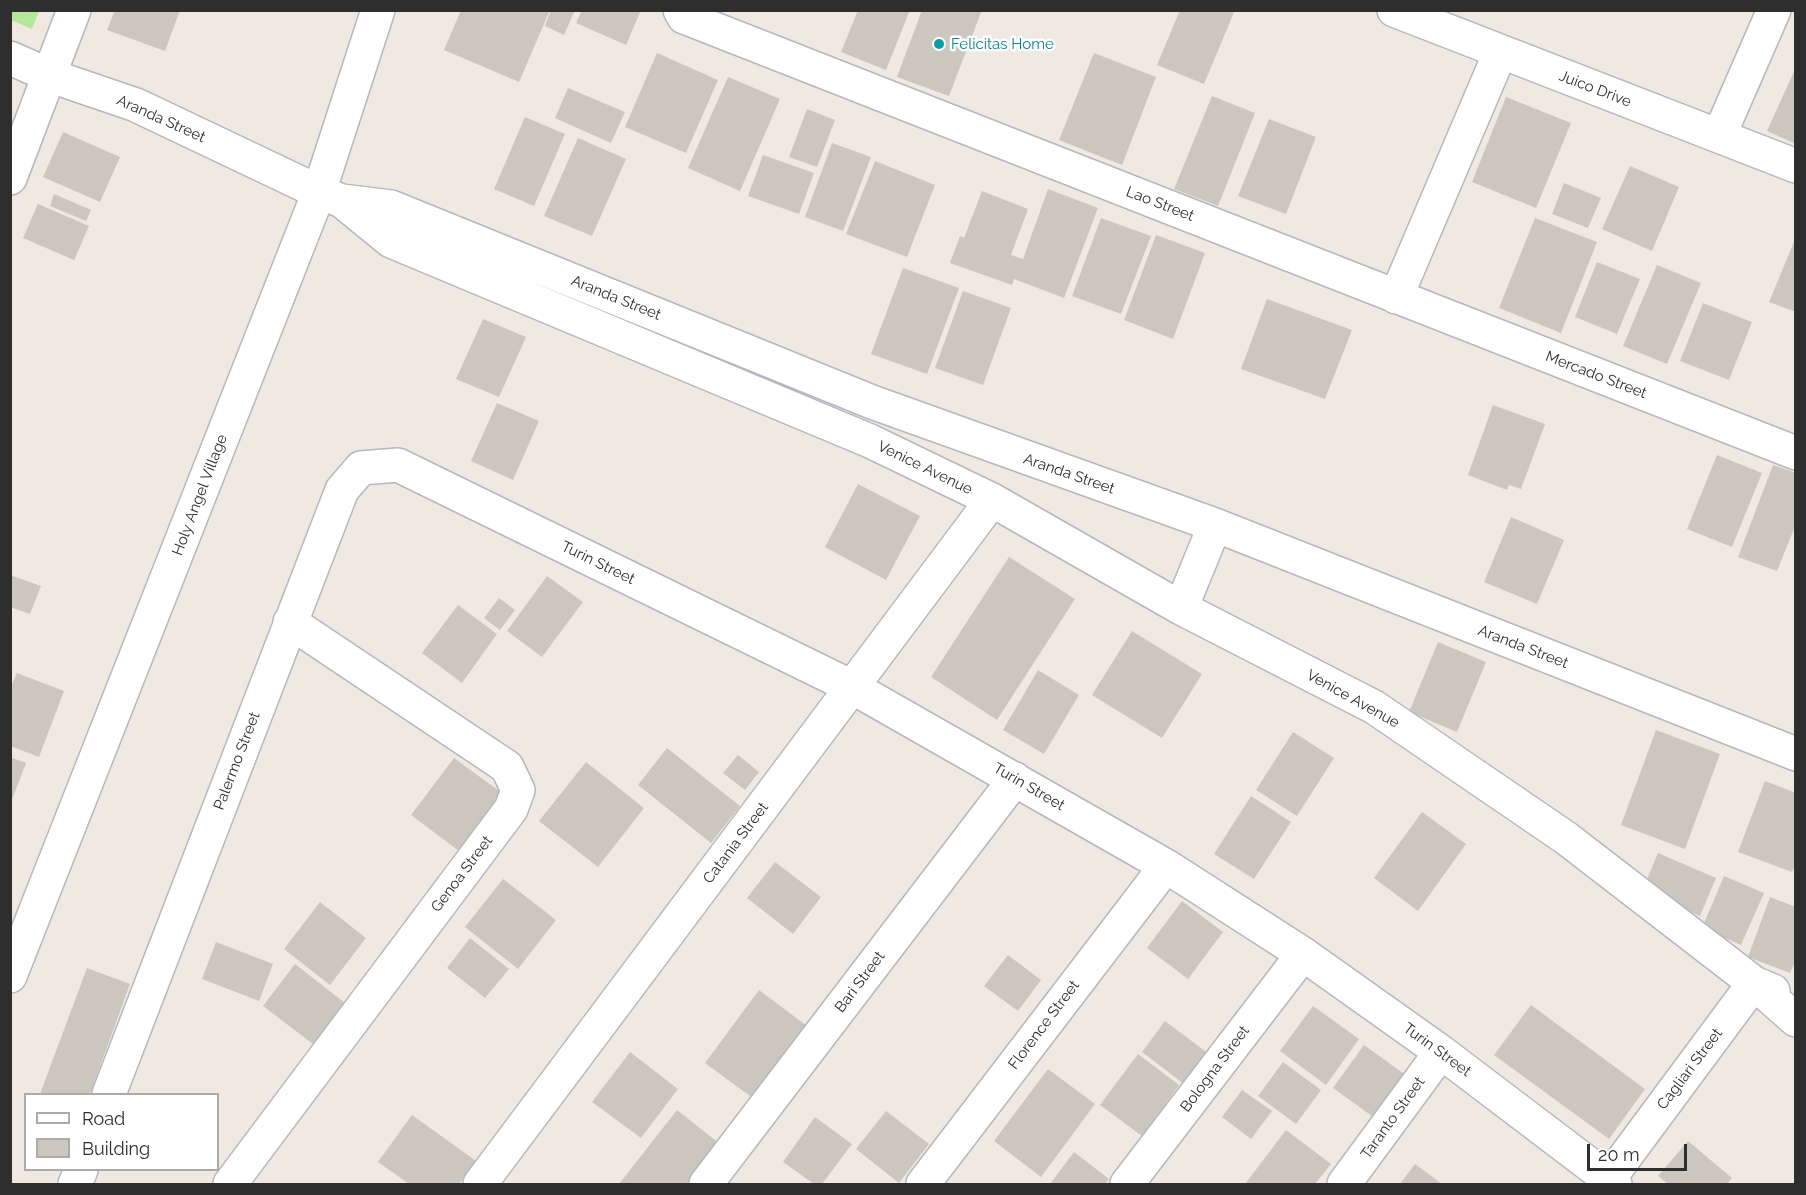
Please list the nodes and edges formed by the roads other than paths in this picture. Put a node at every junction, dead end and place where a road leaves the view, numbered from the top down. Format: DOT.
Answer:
graph roads {
  1 [pos="74,10"];
  2 [pos="378,10"];
  3 [pos="680,10"];
  4 [pos="1394,10"];
  5 [pos="1774,10"];
  6 [pos="1500,53"];
  7 [pos="10,58"];
  8 [pos="51,76"];
  9 [pos="1719,136"];
  10 [pos="1796,166"];
  11 [pos="10,178"];
  12 [pos="331,196"];
  13 [pos="1396,297"];
  14 [pos="870,441"];
  15 [pos="986,445"];
  16 [pos="1796,453"];
  17 [pos="398,465"];
  18 [pos="992,500"];
  19 [pos="1215,525"];
  20 [pos="1181,608"];
  21 [pos="290,622"];
  22 [pos="852,687"];
  23 [pos="1796,753"];
  24 [pos="1015,779"];
  25 [pos="1166,866"];
  26 [pos="1303,954"];
  27 [pos="10,976"];
  28 [pos="1754,983"];
  29 [pos="1796,999"];
  30 [pos="1796,1020"];
  31 [pos="1441,1052"];
  32 [pos="111,1093"];
  33 [pos="81,1171"];
  34 [pos="1610,1183"];
  35 [pos="75,1185"];
  36 [pos="230,1185"];
  37 [pos="480,1185"];
  38 [pos="706,1185"];
  39 [pos="923,1185"];
  40 [pos="1127,1185"];
  41 [pos="1344,1185"];
  1 -- 8 [label="street"];
  2 -- 12 [label="street, Holy Angel Village"];
  3 -- 13 [label="street, Lao Street"];
  4 -- 6 [label="street, Juico Drive"];
  5 -- 9 [label="street"];
  6 -- 9 [label="street, Juico Drive"];
  6 -- 13 [label="street"];
  7 -- 8 [label="street, Aranda Street"];
  8 -- 11 [label="street"];
  8 -- 12 [label="street, Aranda Street"];
  9 -- 10 [label="street, Juico Drive"];
  12 -- 14 [label="street, Aranda Street"];
  12 -- 15 [label="street, Aranda Street"];
  12 -- 27 [label="street, Holy Angel Village"];
  13 -- 16 [label="street, Mercado Street"];
  14 -- 18 [label="street, Venice Avenue"];
  15 -- 18 [label="street"];
  15 -- 19 [label="street, Aranda Street"];
  17 -- 21 [label="street, Palermo Street"];
  17 -- 22 [label="street, Turin Street"];
  18 -- 20 [label="street, Venice Avenue"];
  18 -- 22 [label="street, Catania Street"];
  19 -- 20 [label="street"];
  19 -- 23 [label="street, Aranda Street"];
  20 -- 28 [label="street, Venice Avenue"];
  21 -- 32 [label="street, Palermo Street"];
  21 -- 36 [label="street, Genoa Street"];
  22 -- 24 [label="street, Turin Street"];
  22 -- 37 [label="street, Catania Street"];
  24 -- 25 [label="street, Turin Street"];
  24 -- 38 [label="street, Bari Street"];
  25 -- 26 [label="street, Turin Street"];
  25 -- 39 [label="street, Florence Street"];
  26 -- 31 [label="street, Turin Street"];
  26 -- 40 [label="street, Bologna Street"];
  28 -- 29 [label="street"];
  28 -- 30 [label="street, Venice Avenue"];
  28 -- 34 [label="street, Cagliari Street"];
  31 -- 34 [label="street, Turin Street"];
  31 -- 41 [label="street, Taranto Street"];
  33 -- 35 [label="street"];
}
